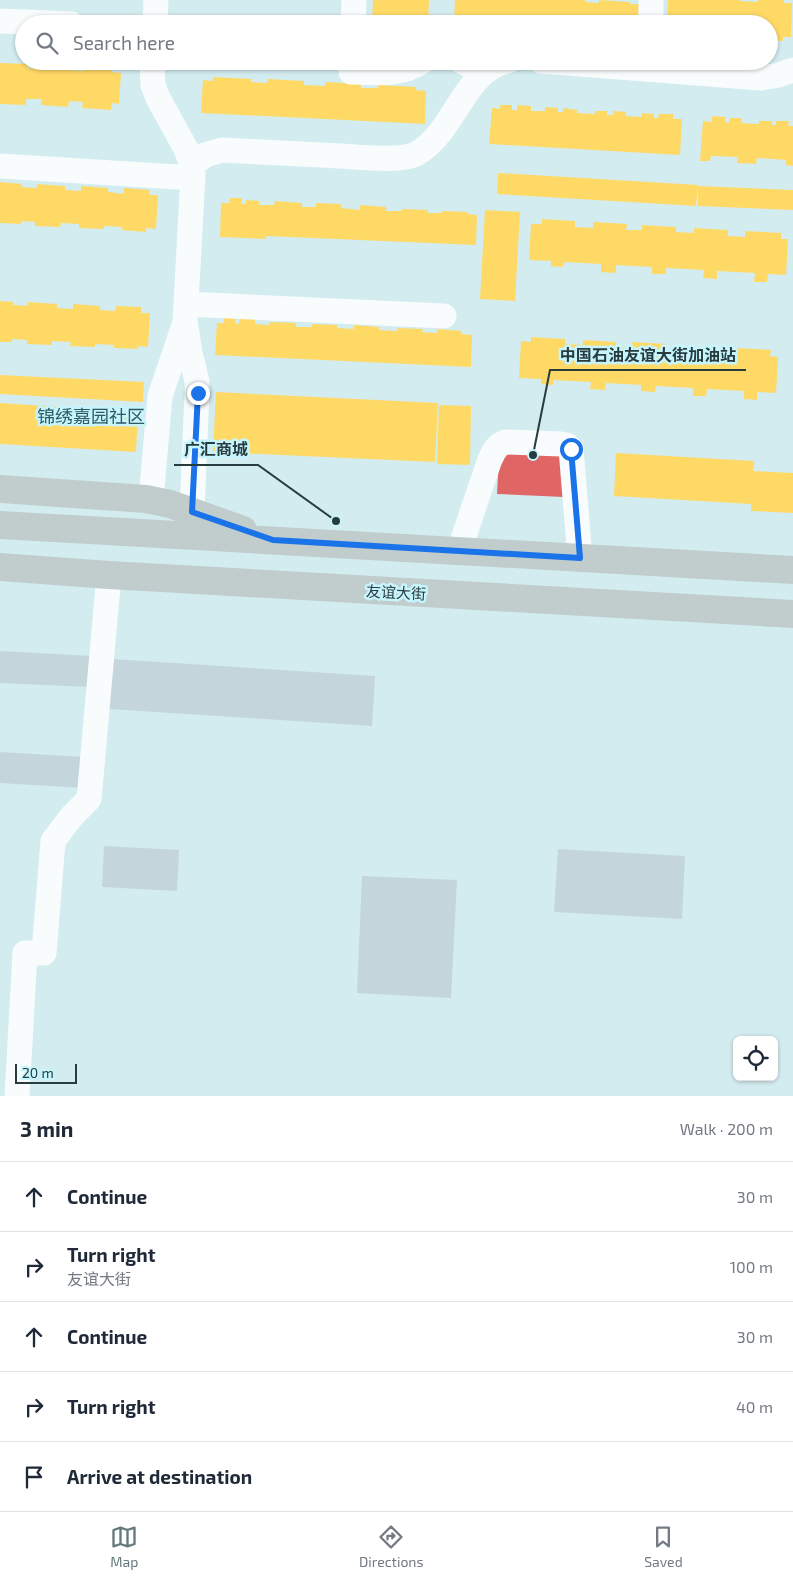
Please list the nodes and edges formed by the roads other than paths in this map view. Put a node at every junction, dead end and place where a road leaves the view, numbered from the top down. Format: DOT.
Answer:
graph roads {
  1 [pos="156,0"];
  2 [pos="354,0"];
  3 [pos="651,0"];
  4 [pos="155,15"];
  5 [pos="353,15"];
  6 [pos="651,15"];
  7 [pos="0,20"];
  8 [pos="15,21"];
  9 [pos="152,70"];
  10 [pos="351,70"];
  11 [pos="406,70"];
  12 [pos="478,70"];
  13 [pos="488,70"];
  14 [pos="692,70"];
  15 [pos="793,70"];
  16 [pos="483,73"];
  17 [pos="0,166"];
  18 [pos="193,172"];
  19 [pos="186,312"];
  20 [pos="444,316"];
  21 [pos="0,489"];
  22 [pos="151,500"];
  23 [pos="192,512"];
  24 [pos="0,525"];
  25 [pos="273,540"];
  26 [pos="459,551"];
  27 [pos="580,558"];
  28 [pos="0,567"];
  29 [pos="793,570"];
  30 [pos="109,576"];
  31 [pos="793,614"];
  32 [pos="17,1096"];
  1 -- 4 [label="street"];
  2 -- 5 [label="street"];
  3 -- 6 [label="street"];
  7 -- 8 [label="street"];
  9 -- 18 [label="street"];
  10 -- 11 [label="street"];
  12 -- 16 [label="street"];
  13 -- 16 [label="street"];
  14 -- 15 [label="street"];
  16 -- 18 [label="street"];
  17 -- 18 [label="street"];
  18 -- 19 [label="street"];
  19 -- 20 [label="street"];
  19 -- 22 [label="street"];
  19 -- 23 [label="street"];
  21 -- 22 [label="main road"];
  22 -- 23 [label="main road"];
  23 -- 25 [label="main road"];
  24 -- 25 [label="main road"];
  25 -- 26 [label="main road"];
  26 -- 27 [label="main road"];
  26 -- 27 [label="street"];
  27 -- 29 [label="main road"];
  28 -- 30 [label="main road, 友谊大街"];
  30 -- 31 [label="main road, 友谊大街"];
  30 -- 32 [label="street"];
}
